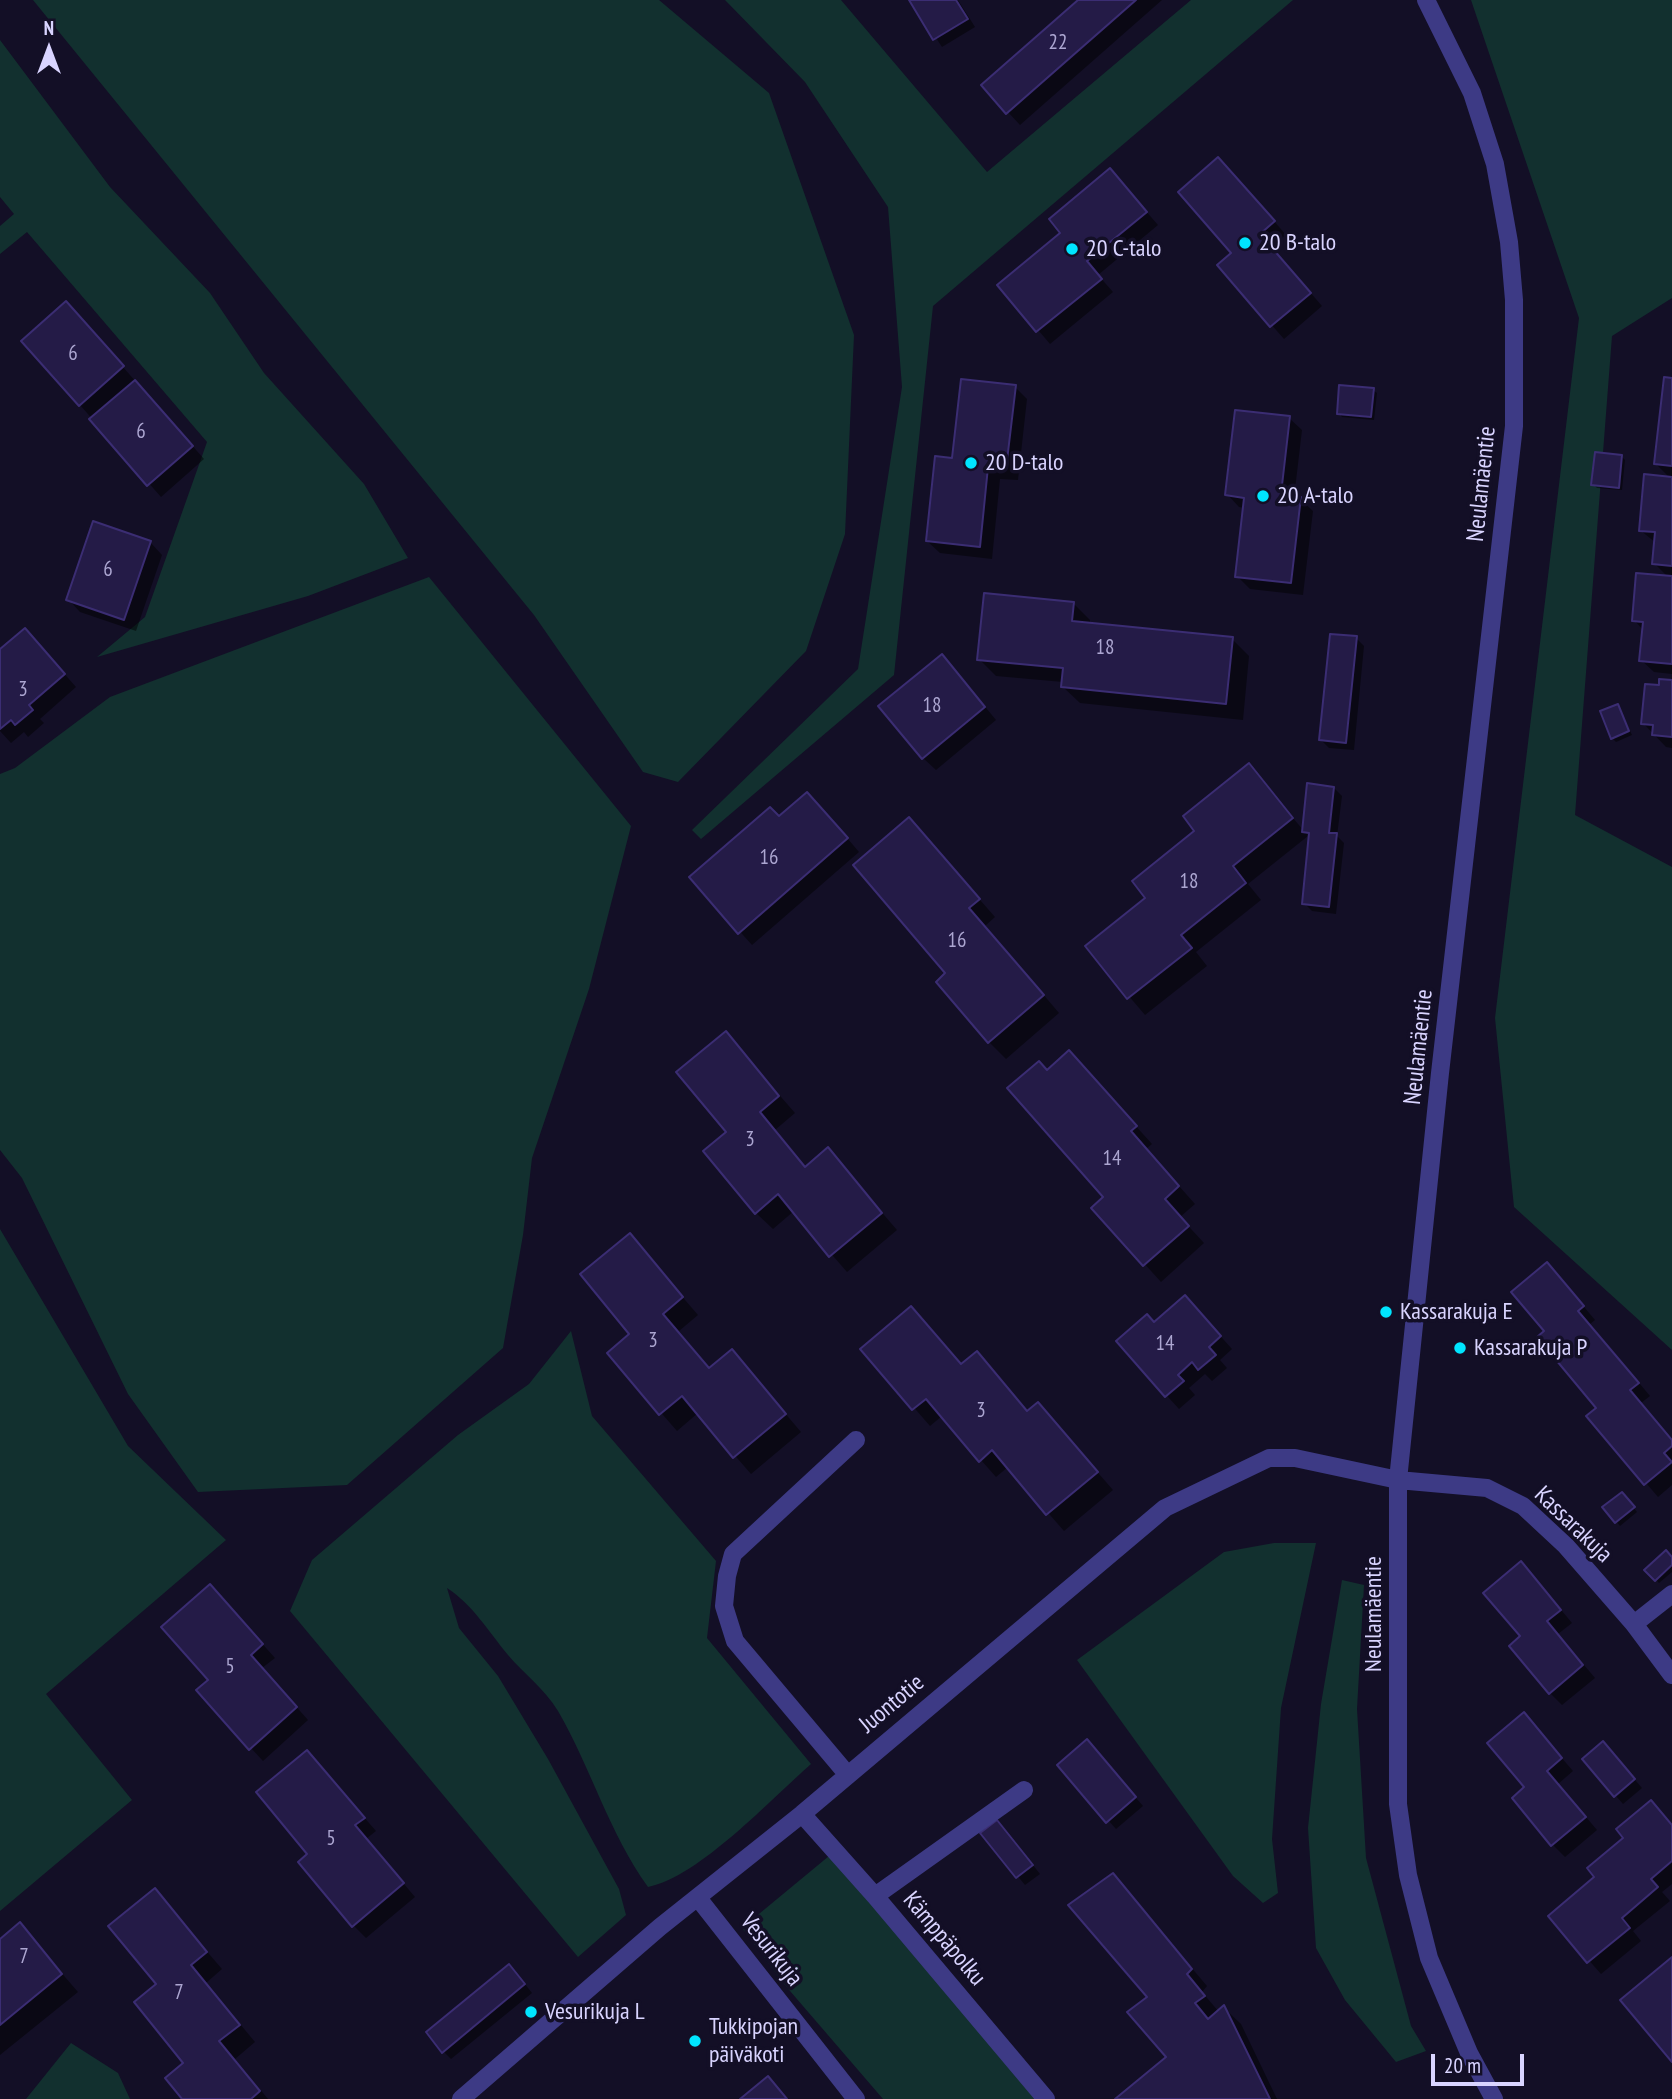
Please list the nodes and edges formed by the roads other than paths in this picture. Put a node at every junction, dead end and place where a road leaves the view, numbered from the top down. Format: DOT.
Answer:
graph roads {
  1 [pos="1426,0"];
  2 [pos="856,1440"];
  3 [pos="1398,1480"];
  4 [pos="1672,1594"];
  5 [pos="1634,1624"];
  6 [pos="1672,1675"];
  7 [pos="847,1774"];
  8 [pos="1024,1790"];
  9 [pos="802,1814"];
  10 [pos="875,1896"];
  11 [pos="698,1898"];
  12 [pos="461,2099"];
  13 [pos="856,2099"];
  14 [pos="1046,2099"];
  15 [pos="1494,2099"];
  1 -- 3 [label="street, Neulamäentie"];
  2 -- 7 [label="street"];
  3 -- 5 [label="street, Kassarakuja"];
  3 -- 7 [label="street, Juontotie"];
  3 -- 15 [label="street, Neulamäentie"];
  4 -- 5 [label="street"];
  5 -- 6 [label="street, Kassarakuja"];
  7 -- 9 [label="street, Juontotie"];
  8 -- 10 [label="street"];
  9 -- 10 [label="street, Kämppäpolku"];
  9 -- 11 [label="street, Juontotie"];
  10 -- 14 [label="street, Kämppäpolku"];
  11 -- 12 [label="street, Juontotie"];
  11 -- 13 [label="street, Vesurikuja"];
}
